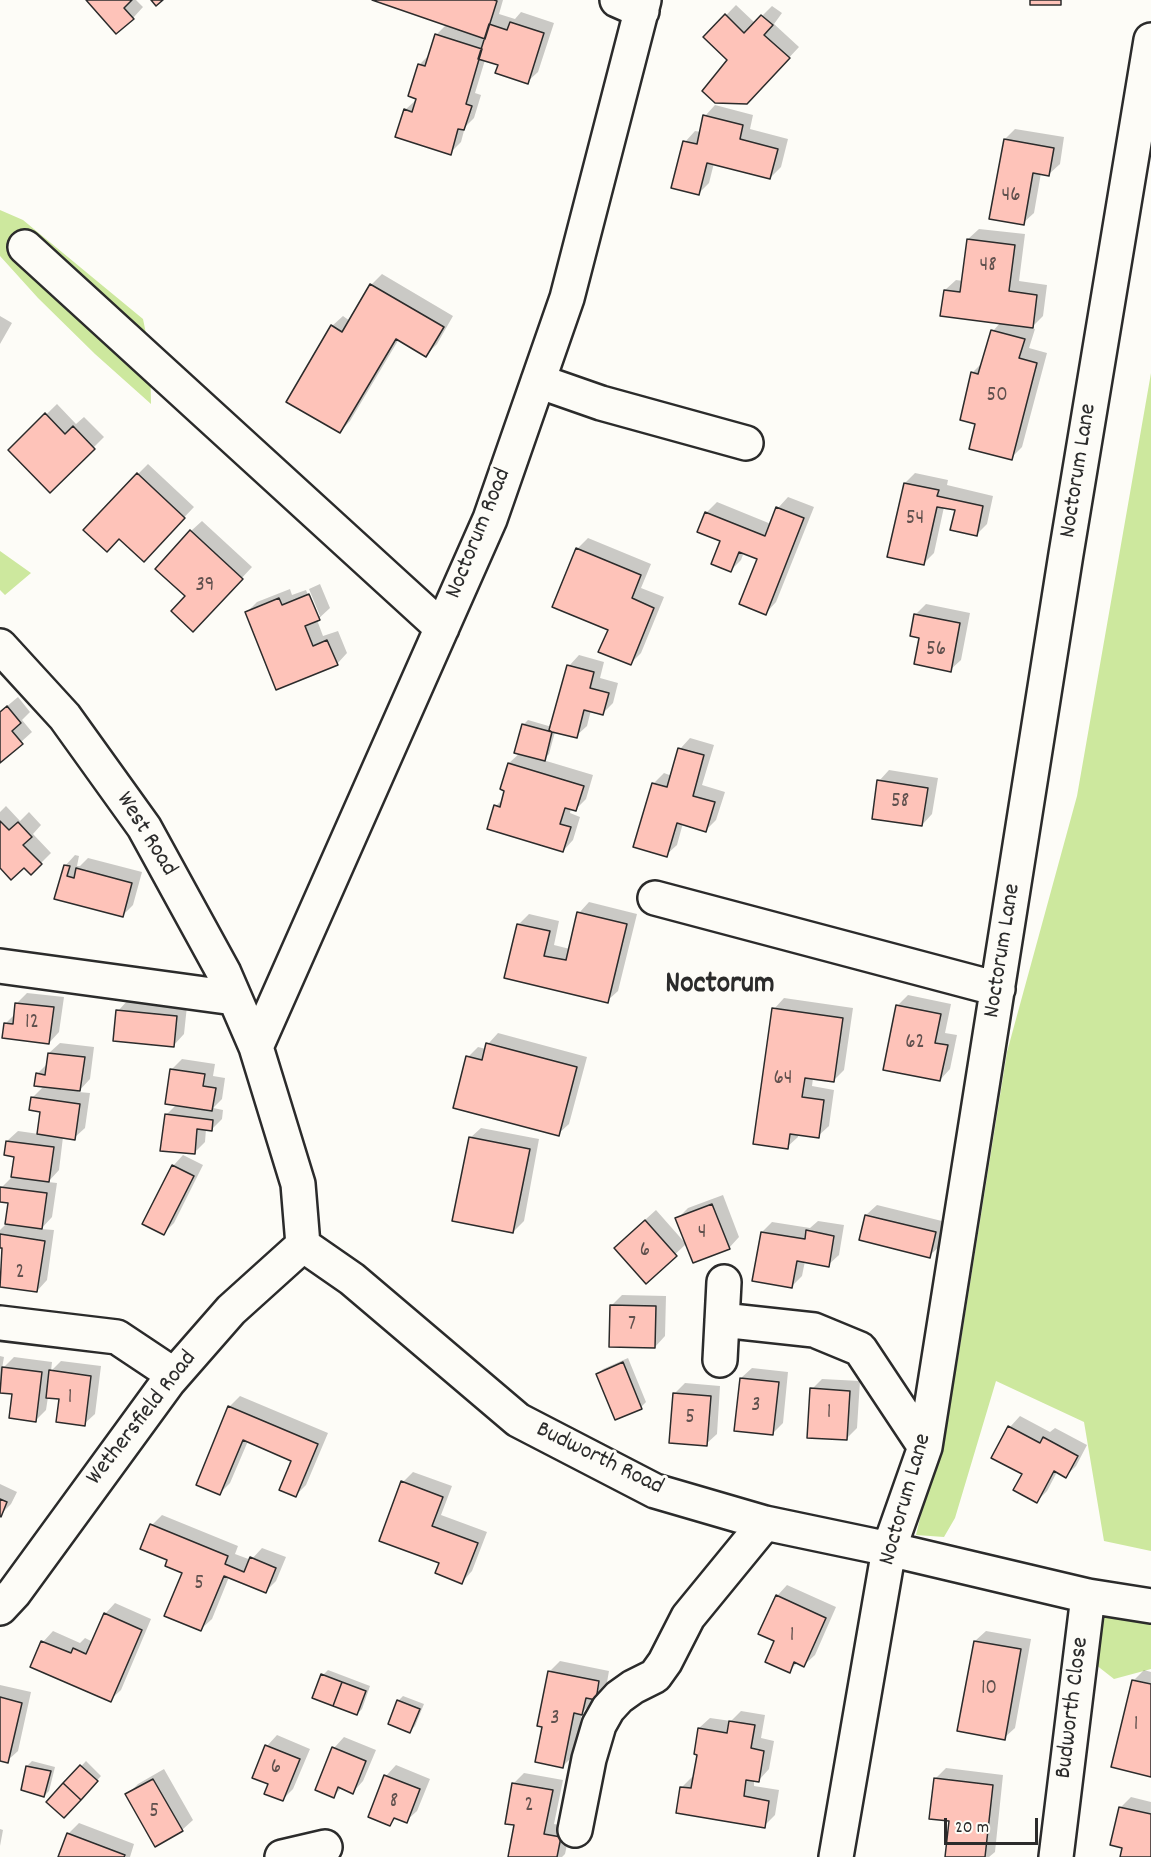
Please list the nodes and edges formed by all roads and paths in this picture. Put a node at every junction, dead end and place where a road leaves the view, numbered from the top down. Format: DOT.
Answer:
graph roads {
  1 [pos="635,4"];
  2 [pos="1151,40"];
  3 [pos="25,246"];
  4 [pos="538,381"];
  5 [pos="746,443"];
  6 [pos="442,628"];
  7 [pos="0,646"];
  8 [pos="655,898"];
  9 [pos="0,966"];
  10 [pos="998,989"];
  11 [pos="234,998"];
  12 [pos="256,1047"];
  13 [pos="303,1245"];
  14 [pos="724,1282"];
  15 [pos="722,1320"];
  16 [pos="0,1323"];
  17 [pos="720,1360"];
  18 [pos="174,1375"];
  19 [pos="926,1447"];
  20 [pos="765,1522"];
  21 [pos="889,1549"];
  22 [pos="4,1594"];
  23 [pos="1088,1596"];
  24 [pos="1151,1606"];
  25 [pos="575,1830"];
  26 [pos="325,1847"];
  27 [pos="282,1857"];
  28 [pos="836,1857"];
  29 [pos="1056,1857"];
  1 -- 4 [label="street, Noctorum Road"];
  2 -- 10 [label="street, Noctorum Lane"];
  3 -- 6 [label="street"];
  4 -- 5 [label="street"];
  4 -- 6 [label="street, Noctorum Road"];
  6 -- 12 [label="street, Noctorum Road"];
  7 -- 11 [label="street, West Road"];
  8 -- 10 [label="street"];
  9 -- 11 [label="street"];
  10 -- 19 [label="street, Noctorum Lane"];
  11 -- 12 [label="street, West Road"];
  12 -- 13 [label="street"];
  13 -- 18 [label="street, Wethersfield Road"];
  13 -- 20 [label="street, Budworth Road"];
  14 -- 15 [label="street"];
  15 -- 17 [label="street"];
  15 -- 19 [label="street"];
  16 -- 18 [label="street"];
  18 -- 22 [label="street, Wethersfield Road"];
  19 -- 21 [label="street, Noctorum Lane"];
  20 -- 21 [label="street, Budworth Road"];
  20 -- 25 [label="street"];
  21 -- 23 [label="street, Budworth Road"];
  21 -- 28 [label="street, Noctorum Lane"];
  23 -- 24 [label="street, Budworth Road"];
  23 -- 29 [label="street, Budworth Close"];
  26 -- 27 [label="street"];
}
